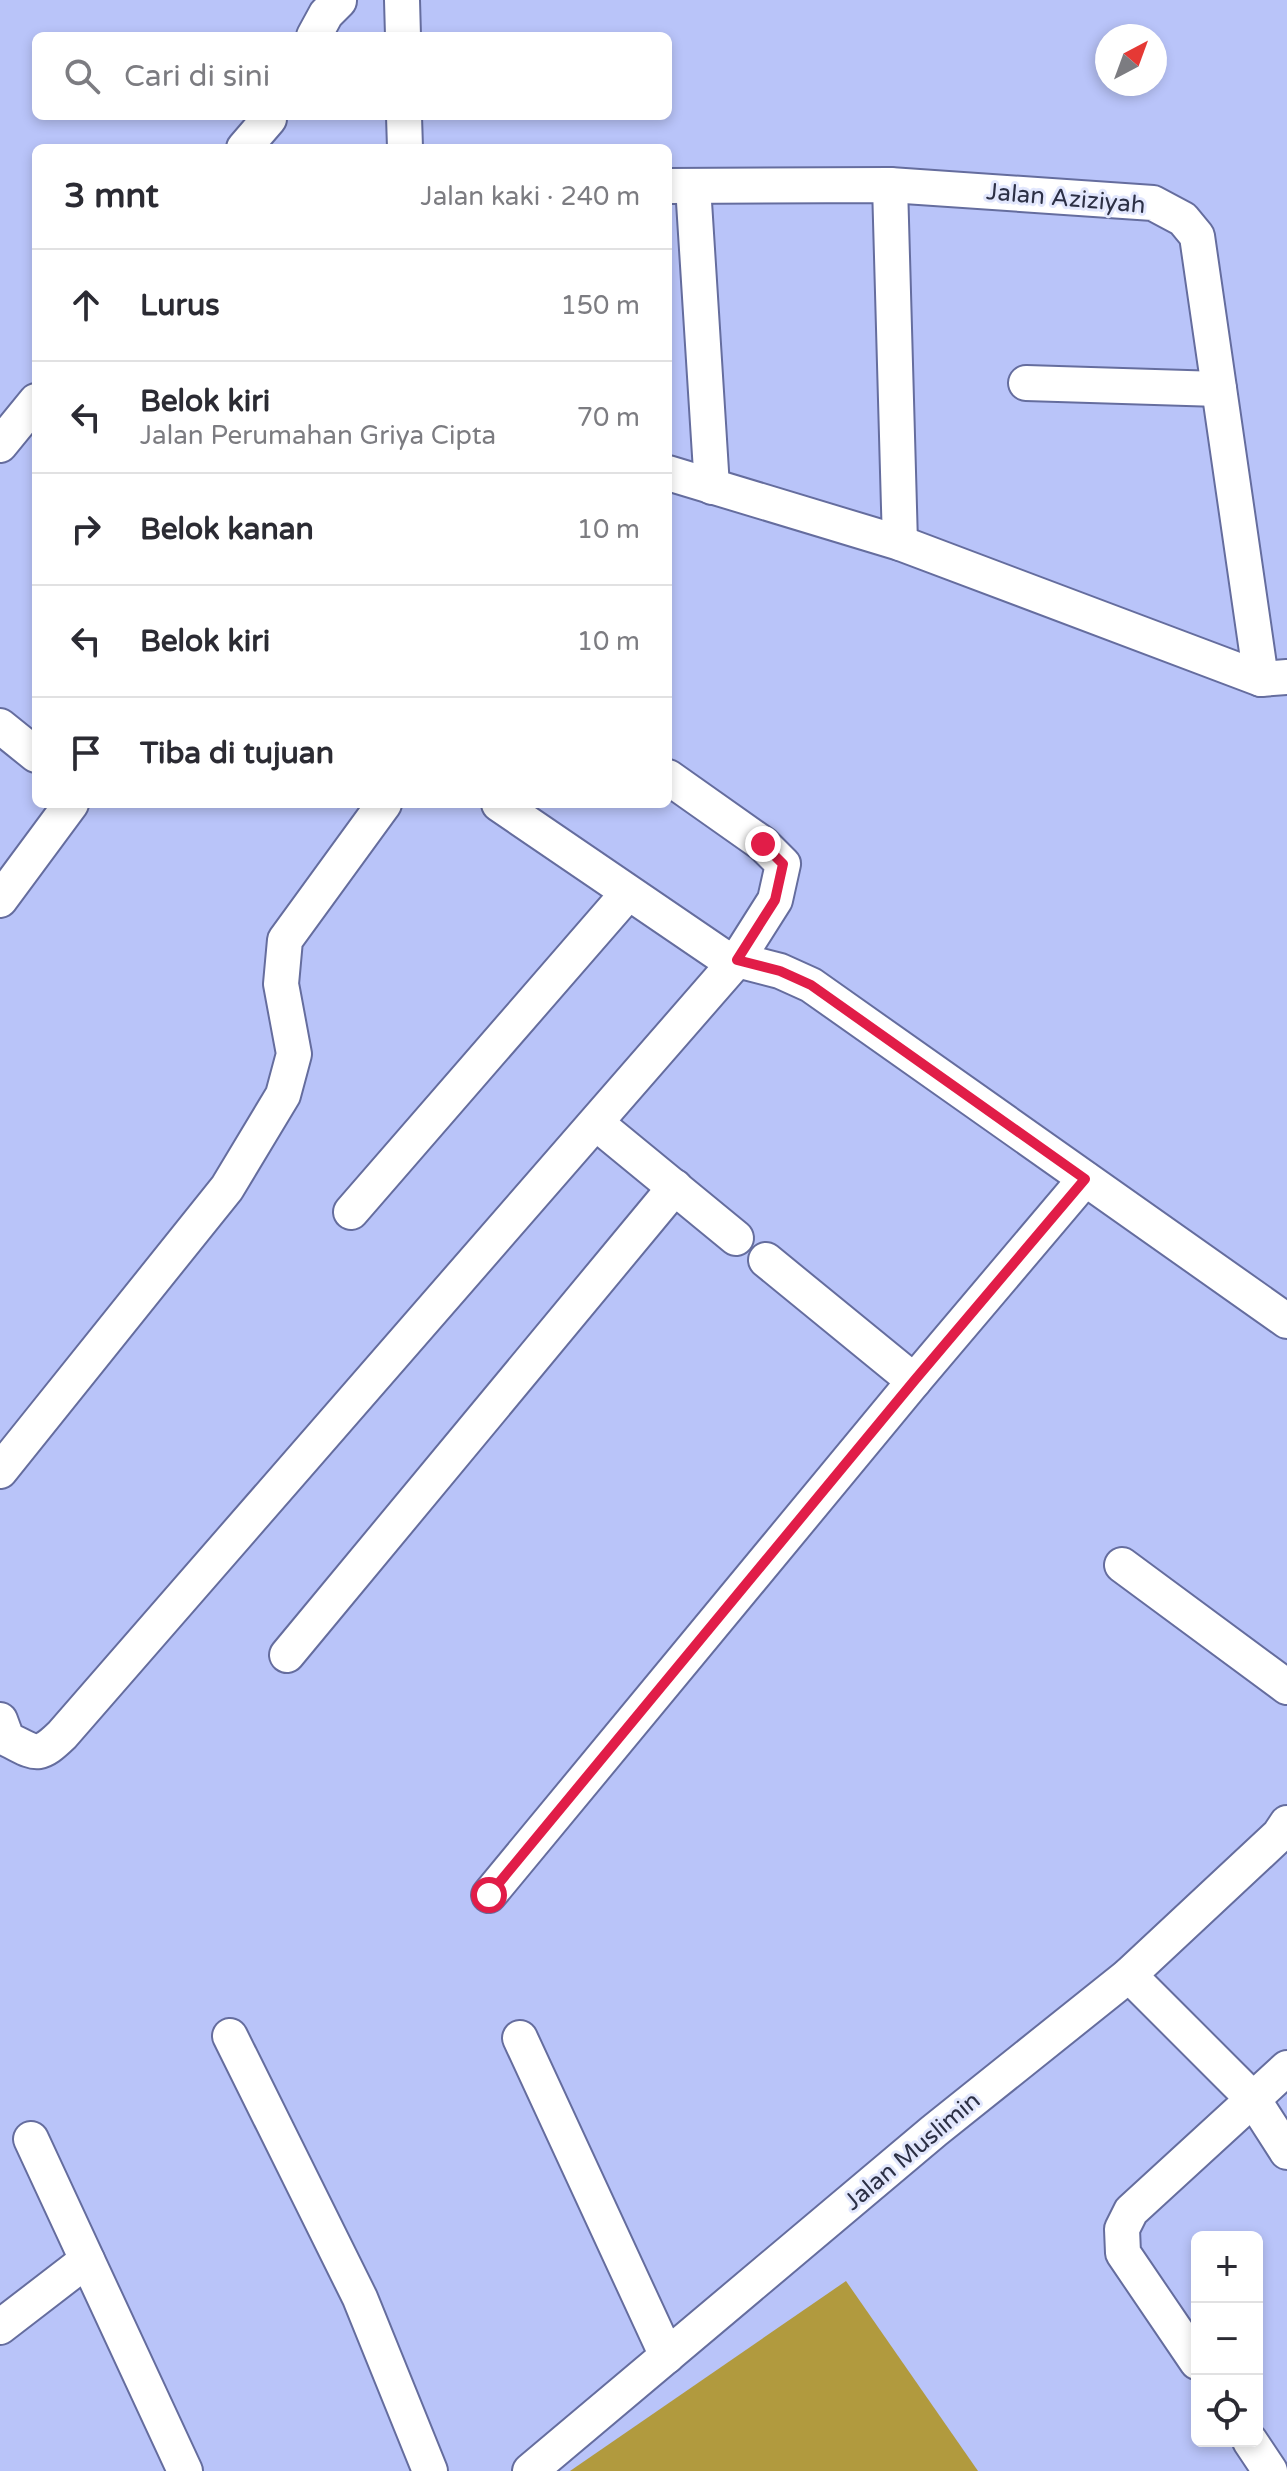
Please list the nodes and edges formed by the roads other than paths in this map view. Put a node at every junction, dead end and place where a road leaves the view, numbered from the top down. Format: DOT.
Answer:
graph roads {
  1 [pos="402,0"];
  2 [pos="339,1"];
  3 [pos="316,32"];
  4 [pos="403,32"];
  5 [pos="404,120"];
  6 [pos="269,128"];
  7 [pos="249,144"];
  8 [pos="405,144"];
  9 [pos="890,185"];
  10 [pos="680,186"];
  11 [pos="1026,383"];
  12 [pos="1219,389"];
  13 [pos="32,406"];
  14 [pos="12,434"];
  15 [pos="672,474"];
  16 [pos="712,487"];
  17 [pos="900,543"];
  18 [pos="1274,678"];
  19 [pos="0,726"];
  20 [pos="32,752"];
  21 [pos="672,780"];
  22 [pos="68,808"];
  23 [pos="381,808"];
  24 [pos="505,808"];
  25 [pos="628,893"];
  26 [pos="0,900"];
  27 [pos="737,960"];
  28 [pos="596,1123"];
  29 [pos="1085,1179"];
  30 [pos="675,1187"];
  31 [pos="351,1212"];
  32 [pos="736,1238"];
  33 [pos="766,1260"];
  34 [pos="1287,1321"];
  35 [pos="914,1381"];
  36 [pos="0,1471"];
  37 [pos="1122,1565"];
  38 [pos="287,1655"];
  39 [pos="1287,1687"];
  40 [pos="0,1720"];
  41 [pos="1287,1823"];
  42 [pos="489,1895"];
  43 [pos="1129,1975"];
  44 [pos="230,2036"];
  45 [pos="520,2038"];
  46 [pos="1287,2068"];
  47 [pos="1253,2099"];
  48 [pos="31,2139"];
  49 [pos="1287,2152"];
  50 [pos="87,2260"];
  51 [pos="0,2327"];
  52 [pos="1191,2353"];
  53 [pos="667,2356"];
  54 [pos="1254,2447"];
  55 [pos="185,2471"];
  56 [pos="430,2471"];
  57 [pos="530,2471"];
  58 [pos="1270,2471"];
  1 -- 4 [label="street"];
  2 -- 3 [label="street"];
  5 -- 8 [label="street"];
  6 -- 7 [label="street"];
  9 -- 10 [label="street, Jalan Aziziyah"];
  9 -- 12 [label="street, Jalan Aziziyah"];
  9 -- 17 [label="street"];
  10 -- 16 [label="street"];
  11 -- 12 [label="street"];
  12 -- 18 [label="street, Jalan Aziziyah"];
  13 -- 14 [label="street"];
  15 -- 16 [label="street"];
  16 -- 17 [label="street"];
  17 -- 18 [label="street"];
  19 -- 20 [label="street"];
  21 -- 27 [label="street"];
  22 -- 26 [label="street"];
  23 -- 36 [label="street"];
  24 -- 25 [label="street"];
  25 -- 27 [label="street"];
  25 -- 31 [label="street"];
  27 -- 28 [label="street"];
  27 -- 29 [label="street"];
  28 -- 30 [label="street"];
  28 -- 40 [label="street"];
  29 -- 34 [label="street"];
  29 -- 35 [label="street"];
  30 -- 32 [label="street"];
  30 -- 38 [label="street"];
  33 -- 35 [label="street"];
  35 -- 42 [label="street"];
  37 -- 39 [label="street"];
  41 -- 43 [label="street, Jalan Muslimin"];
  43 -- 47 [label="street"];
  43 -- 53 [label="street, Jalan Muslimin"];
  44 -- 56 [label="street"];
  45 -- 53 [label="street"];
  46 -- 47 [label="street"];
  47 -- 49 [label="street"];
  47 -- 52 [label="street"];
  48 -- 50 [label="street"];
  50 -- 51 [label="street"];
  50 -- 55 [label="street"];
  53 -- 57 [label="street, Jalan Muslimin"];
  54 -- 58 [label="street"];
}
